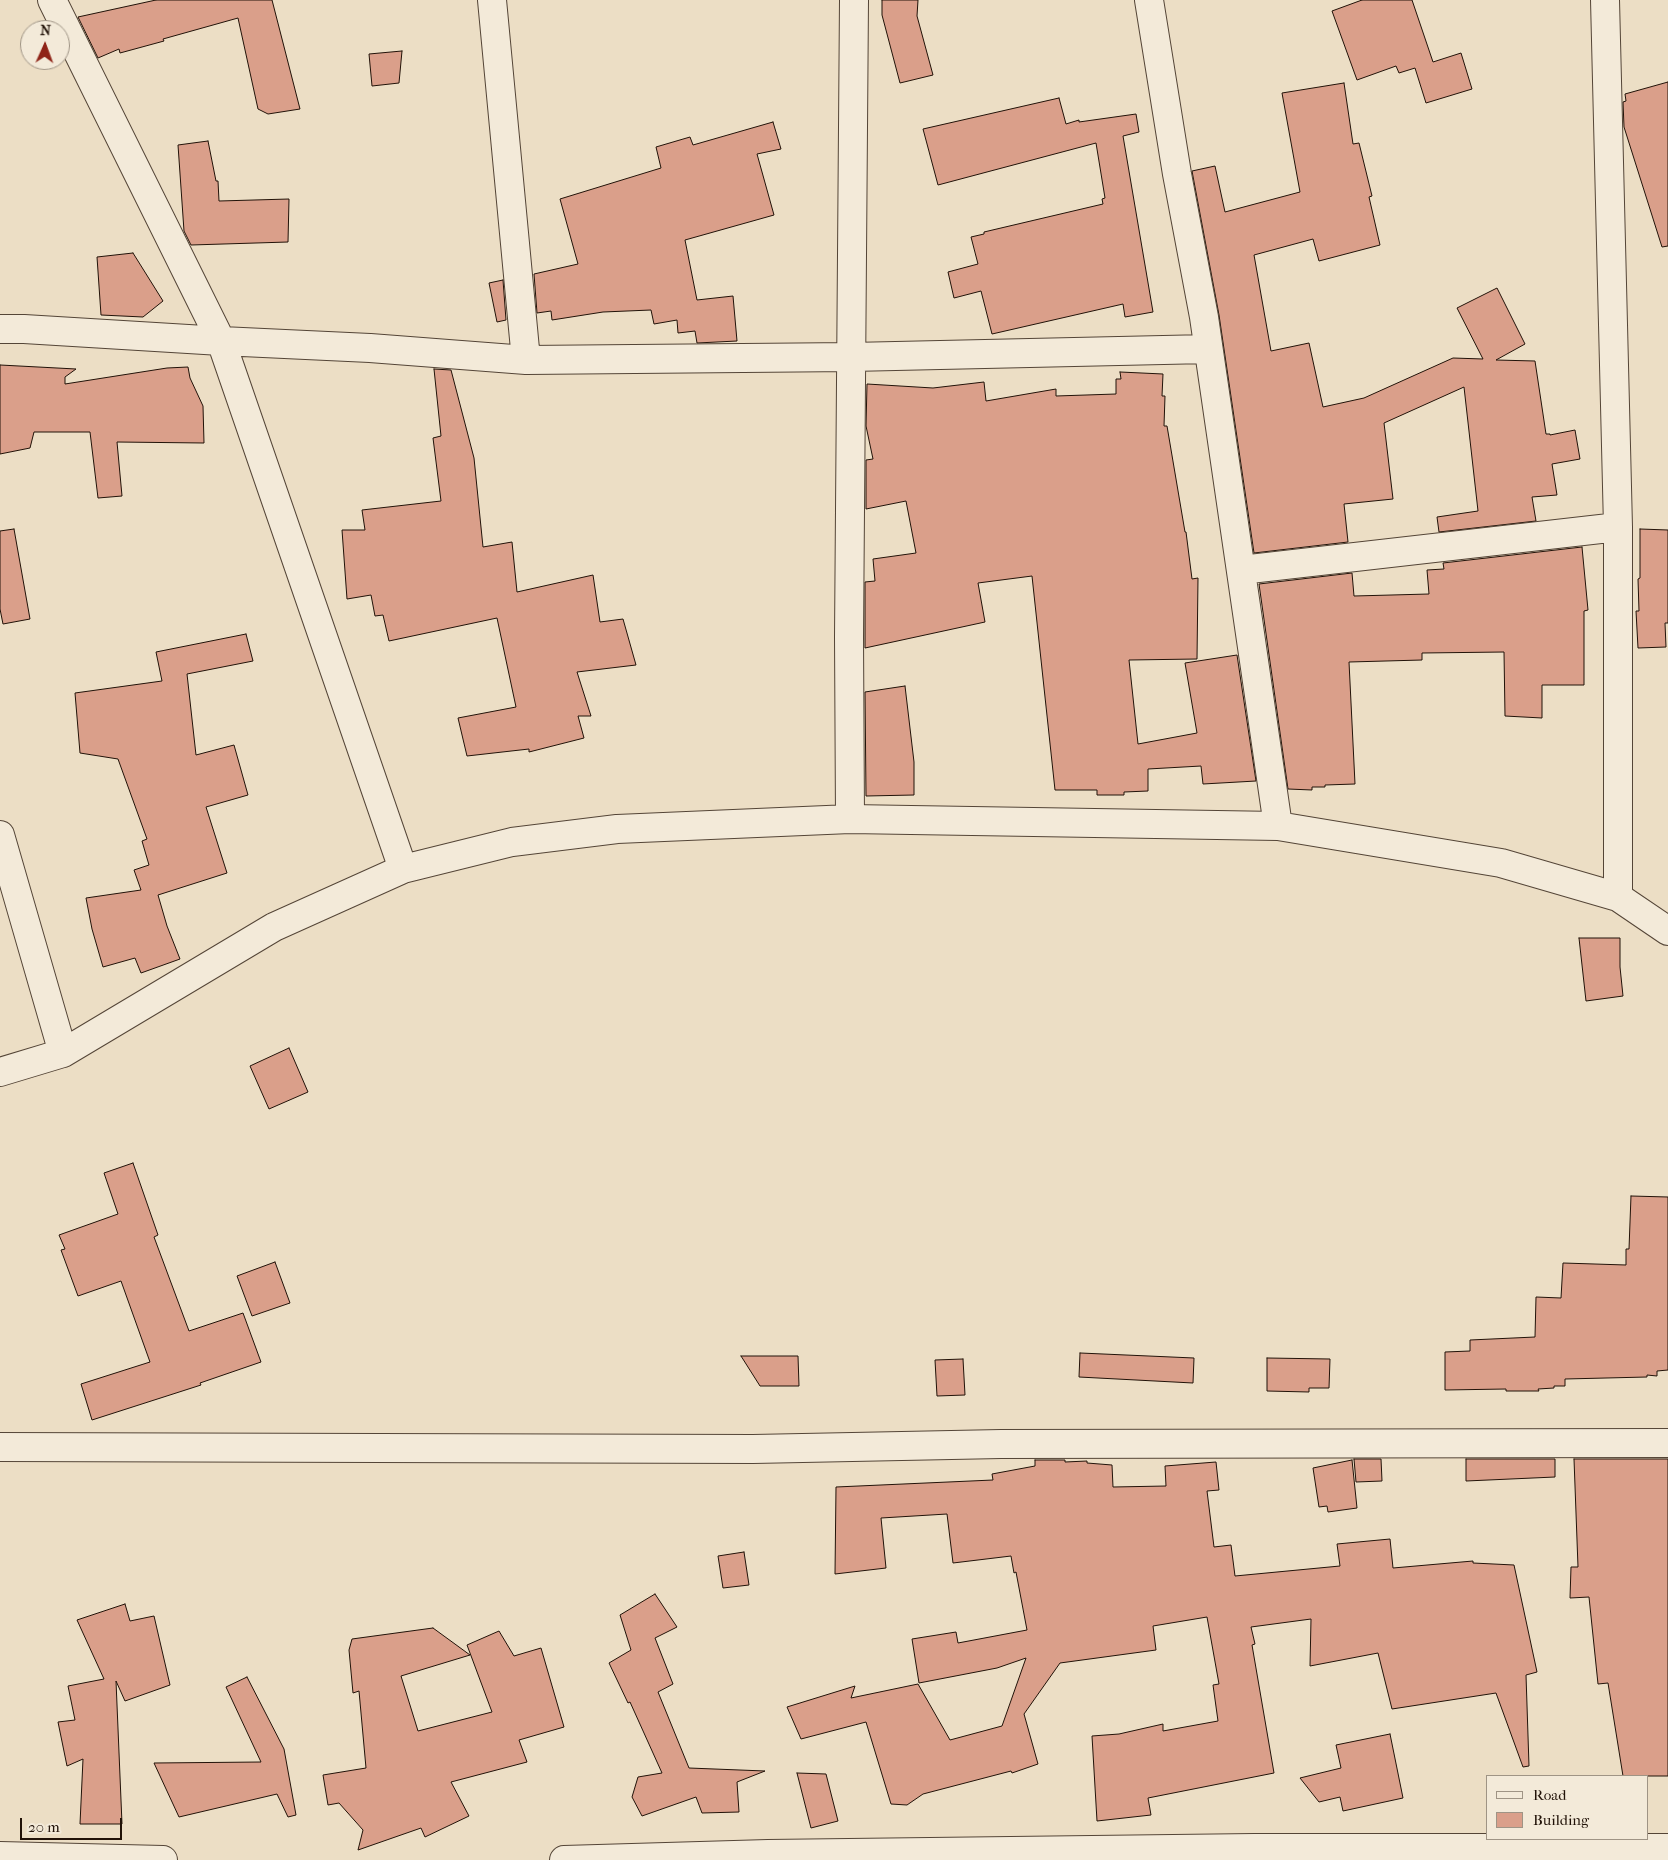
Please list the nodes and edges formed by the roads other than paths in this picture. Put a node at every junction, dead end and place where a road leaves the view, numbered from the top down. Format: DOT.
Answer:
graph roads {
  1 [pos="52,0"];
  2 [pos="492,0"];
  3 [pos="854,0"];
  4 [pos="1149,0"];
  5 [pos="1605,0"];
  6 [pos="0,329"];
  7 [pos="221,341"];
  8 [pos="1208,349"];
  9 [pos="851,357"];
  10 [pos="526,360"];
  11 [pos="1618,528"];
  12 [pos="1241,570"];
  13 [pos="850,819"];
  14 [pos="1278,826"];
  15 [pos="0,835"];
  16 [pos="403,869"];
  17 [pos="1618,897"];
  18 [pos="1668,931"];
  19 [pos="63,1053"];
  20 [pos="0,1072"];
  21 [pos="1668,1443"];
  22 [pos="0,1447"];
  23 [pos="1668,1848"];
  24 [pos="0,1856"];
  25 [pos="768,1857"];
  26 [pos="163,1860"];
  27 [pos="564,1860"];
  1 -- 7 [label="street"];
  2 -- 10 [label="street"];
  3 -- 9 [label="street"];
  4 -- 8 [label="street"];
  5 -- 11 [label="street"];
  6 -- 7 [label="street"];
  7 -- 10 [label="street"];
  7 -- 16 [label="street"];
  8 -- 9 [label="street"];
  8 -- 12 [label="street"];
  9 -- 10 [label="street"];
  9 -- 13 [label="street"];
  11 -- 12 [label="street"];
  11 -- 17 [label="street"];
  12 -- 14 [label="street"];
  13 -- 14 [label="street"];
  13 -- 16 [label="street"];
  14 -- 17 [label="street"];
  15 -- 19 [label="street"];
  16 -- 19 [label="street"];
  17 -- 18 [label="street"];
  19 -- 20 [label="street"];
  21 -- 22 [label="street"];
  23 -- 25 [label="street"];
  24 -- 26 [label="street"];
  25 -- 27 [label="street"];
}
